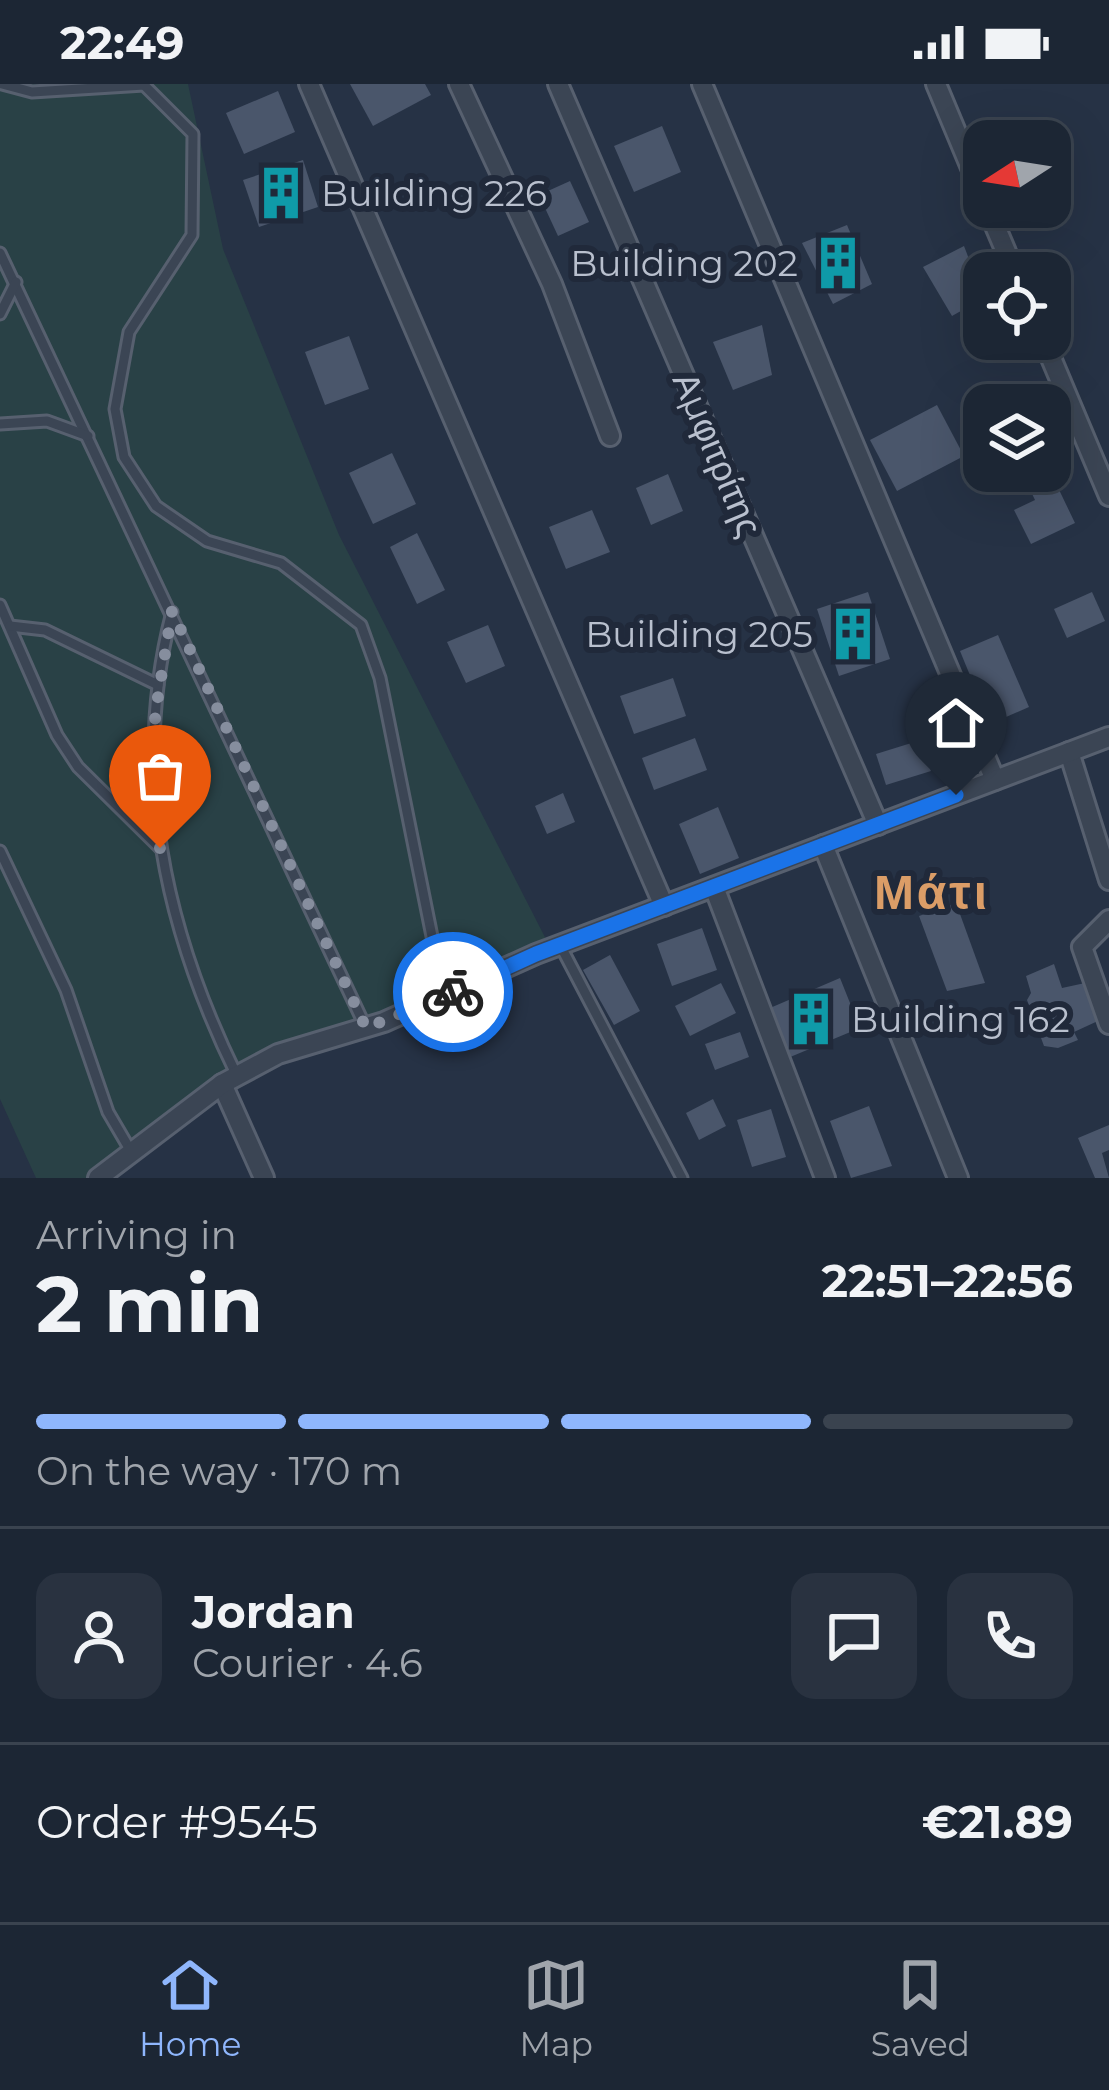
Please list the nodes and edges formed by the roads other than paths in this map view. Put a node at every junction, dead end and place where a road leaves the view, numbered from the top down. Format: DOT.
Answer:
graph roads {
  1 [pos="2,84"];
  2 [pos="309,84"];
  3 [pos="460,84"];
  4 [pos="558,84"];
  5 [pos="702,84"];
  6 [pos="936,84"];
  7 [pos="963,148"];
  8 [pos="0,253"];
  9 [pos="16,282"];
  10 [pos="0,314"];
  11 [pos="1052,360"];
  12 [pos="0,424"];
  13 [pos="88,436"];
  14 [pos="610,436"];
  15 [pos="1109,496"];
  16 [pos="0,605"];
  17 [pos="172,611"];
  18 [pos="10,626"];
  19 [pos="158,685"];
  20 [pos="1109,737"];
  21 [pos="1069,752"];
  22 [pos="995,780"];
  23 [pos="878,825"];
  24 [pos="823,845"];
  25 [pos="160,848"];
  26 [pos="0,851"];
  27 [pos="1109,880"];
  28 [pos="714,887"];
  29 [pos="664,906"];
  30 [pos="1109,920"];
  31 [pos="564,944"];
  32 [pos="444,996"];
  33 [pos="1109,1024"];
  34 [pos="366,1028"];
  35 [pos="229,1080"];
  36 [pos="132,1153"];
  37 [pos="98,1178"];
  38 [pos="264,1178"];
  39 [pos="682,1178"];
  40 [pos="825,1178"];
  41 [pos="958,1178"];
  1 -- 32 [label="lane"];
  2 -- 29 [label="street"];
  3 -- 14 [label="street"];
  4 -- 23 [label="street, Αμφιτρίτης"];
  5 -- 22 [label="street"];
  6 -- 7 [label="street"];
  8 -- 9 [label="lane"];
  9 -- 10 [label="lane"];
  9 -- 13 [label="lane"];
  11 -- 15 [label="street"];
  12 -- 13 [label="lane"];
  13 -- 17 [label="lane"];
  16 -- 18 [label="lane"];
  17 -- 19 [label="lane"];
  17 -- 34 [label="lane"];
  18 -- 19 [label="lane"];
  18 -- 25 [label="lane"];
  19 -- 25 [label="lane"];
  20 -- 21 [label="street"];
  21 -- 22 [label="street"];
  21 -- 27 [label="street"];
  22 -- 23 [label="street"];
  23 -- 24 [label="street"];
  24 -- 28 [label="street"];
  24 -- 41 [label="street"];
  25 -- 35 [label="lane"];
  26 -- 36 [label="lane"];
  28 -- 29 [label="street"];
  28 -- 40 [label="street"];
  29 -- 31 [label="street"];
  30 -- 33 [label="street"];
  31 -- 32 [label="street"];
  31 -- 39 [label="lane"];
  32 -- 34 [label="street"];
  34 -- 35 [label="street"];
  35 -- 36 [label="street"];
  35 -- 38 [label="street"];
  36 -- 37 [label="street"];
}
